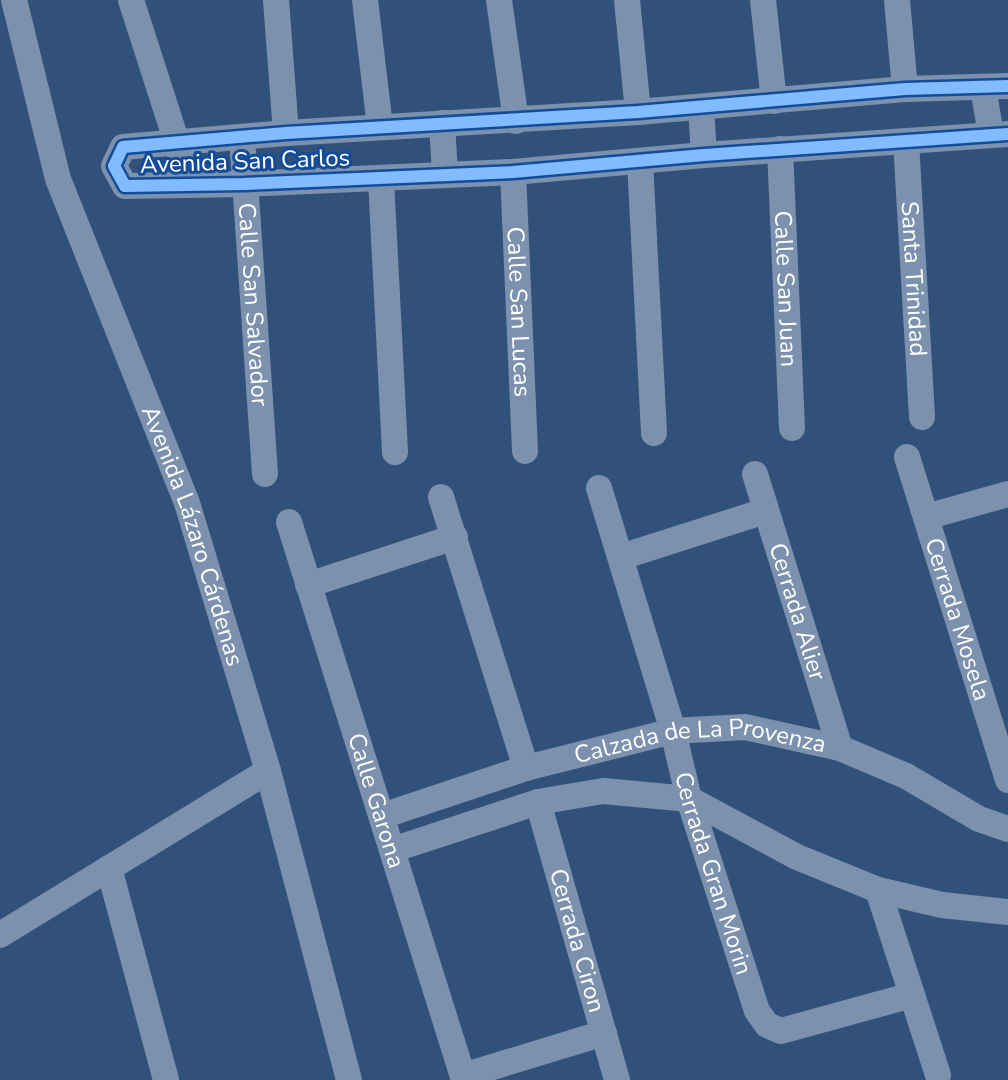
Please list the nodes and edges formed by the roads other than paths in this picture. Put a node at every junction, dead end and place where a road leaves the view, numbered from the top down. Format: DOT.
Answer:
graph roads {
  1 [pos="14,0"];
  2 [pos="131,0"];
  3 [pos="276,0"];
  4 [pos="365,0"];
  5 [pos="499,0"];
  6 [pos="627,0"];
  7 [pos="763,0"];
  8 [pos="897,0"];
  9 [pos="996,87"];
  10 [pos="905,89"];
  11 [pos="774,101"];
  12 [pos="701,107"];
  13 [pos="638,112"];
  14 [pos="516,121"];
  15 [pos="442,123"];
  16 [pos="380,127"];
  17 [pos="286,133"];
  18 [pos="1000,134"];
  19 [pos="242,137"];
  20 [pos="906,141"];
  21 [pos="177,143"];
  22 [pos="780,149"];
  23 [pos="704,155"];
  24 [pos="640,161"];
  25 [pos="513,172"];
  26 [pos="445,174"];
  27 [pos="381,179"];
  28 [pos="244,184"];
  29 [pos="186,185"];
  30 [pos="922,417"];
  31 [pos="792,428"];
  32 [pos="654,433"];
  33 [pos="525,451"];
  34 [pos="395,452"];
  35 [pos="907,457"];
  36 [pos="265,474"];
  37 [pos="755,474"];
  38 [pos="599,488"];
  39 [pos="1008,494"];
  40 [pos="441,497"];
  41 [pos="765,511"];
  42 [pos="926,517"];
  43 [pos="289,522"];
  44 [pos="455,537"];
  45 [pos="621,557"];
  46 [pos="308,585"];
  47 [pos="673,731"];
  48 [pos="840,748"];
  49 [pos="526,768"];
  50 [pos="268,771"];
  51 [pos="1008,780"];
  52 [pos="689,799"];
  53 [pos="538,802"];
  54 [pos="382,816"];
  55 [pos="1008,829"];
  56 [pos="392,850"];
  57 [pos="109,868"];
  58 [pos="878,890"];
  59 [pos="1008,912"];
  60 [pos="0,935"];
  61 [pos="912,995"];
  62 [pos="604,1033"];
  63 [pos="938,1075"];
  64 [pos="463,1078"];
  65 [pos="166,1080"];
  66 [pos="349,1080"];
  67 [pos="617,1080"];
  1 -- 50 [label="street, Avenida Lázaro Cárdenas"];
  2 -- 21 [label="street"];
  3 -- 17 [label="street"];
  4 -- 16 [label="street"];
  5 -- 14 [label="street"];
  6 -- 13 [label="street"];
  7 -- 11 [label="street"];
  8 -- 10 [label="street"];
  9 -- 10 [label="street, Avenida San Carlos"];
  9 -- 18 [label="street"];
  10 -- 11 [label="street, Avenida San Carlos"];
  11 -- 12 [label="street, Avenida San Carlos"];
  12 -- 13 [label="street, Avenida San Carlos"];
  12 -- 23 [label="street"];
  13 -- 14 [label="street, Avenida San Carlos"];
  14 -- 15 [label="street, Avenida San Carlos"];
  15 -- 16 [label="street, Avenida San Carlos"];
  15 -- 26 [label="street"];
  16 -- 17 [label="street, Avenida San Carlos"];
  17 -- 19 [label="street, Avenida San Carlos"];
  18 -- 20 [label="street, Avenida San Carlos"];
  19 -- 21 [label="street, Avenida San Carlos"];
  19 -- 28 [label="street, Calle San Salvador"];
  20 -- 22 [label="street, Avenida San Carlos"];
  20 -- 30 [label="street, Santa Trinidad"];
  21 -- 29 [label="street"];
  21 -- 29 [label="street, Avenida San Carlos"];
  22 -- 23 [label="street, Avenida San Carlos"];
  22 -- 31 [label="street, Calle San Juan"];
  23 -- 24 [label="street, Avenida San Carlos"];
  24 -- 25 [label="street, Avenida San Carlos"];
  24 -- 32 [label="street"];
  25 -- 26 [label="street, Avenida San Carlos"];
  25 -- 33 [label="street, Calle San Lucas"];
  26 -- 27 [label="street, Avenida San Carlos"];
  27 -- 28 [label="street, Avenida San Carlos"];
  27 -- 34 [label="street"];
  28 -- 29 [label="street, Avenida San Carlos"];
  28 -- 36 [label="street, Calle San Salvador"];
  35 -- 42 [label="street, Cerrada Mosela"];
  37 -- 41 [label="street, Cerrada Alier"];
  38 -- 45 [label="street, Cerrada Gran Morin"];
  39 -- 42 [label="street"];
  40 -- 44 [label="street"];
  41 -- 45 [label="street"];
  41 -- 48 [label="street, Cerrada Alier"];
  42 -- 51 [label="street, Cerrada Mosela"];
  43 -- 46 [label="street, Calle Garona"];
  44 -- 46 [label="street"];
  44 -- 49 [label="street"];
  45 -- 47 [label="street, Cerrada Gran Morin"];
  46 -- 54 [label="street, Calle Garona"];
  47 -- 48 [label="street, Calzada de La Provenza"];
  47 -- 49 [label="street, Calzada de La Provenza"];
  47 -- 52 [label="street, Cerrada Gran Morin"];
  48 -- 55 [label="street, Calzada de La Provenza"];
  49 -- 54 [label="street, Calzada de La Provenza"];
  50 -- 57 [label="street"];
  50 -- 66 [label="street, Avenida Lázaro Cárdenas"];
  52 -- 53 [label="street, Calzada de La Provenza"];
  52 -- 58 [label="street, Calzada de La Provenza"];
  52 -- 61 [label="street, Cerrada Gran Morin"];
  53 -- 56 [label="street, Calzada de La Provenza"];
  53 -- 62 [label="street, Cerrada Ciron"];
  54 -- 56 [label="street, Calle Garona"];
  56 -- 64 [label="street, Calle Garona"];
  57 -- 60 [label="street"];
  57 -- 65 [label="street"];
  58 -- 59 [label="street, Calzada de La Provenza"];
  58 -- 61 [label="street"];
  61 -- 63 [label="street"];
  62 -- 64 [label="street"];
  62 -- 67 [label="street, Cerrada Ciron"];
}
